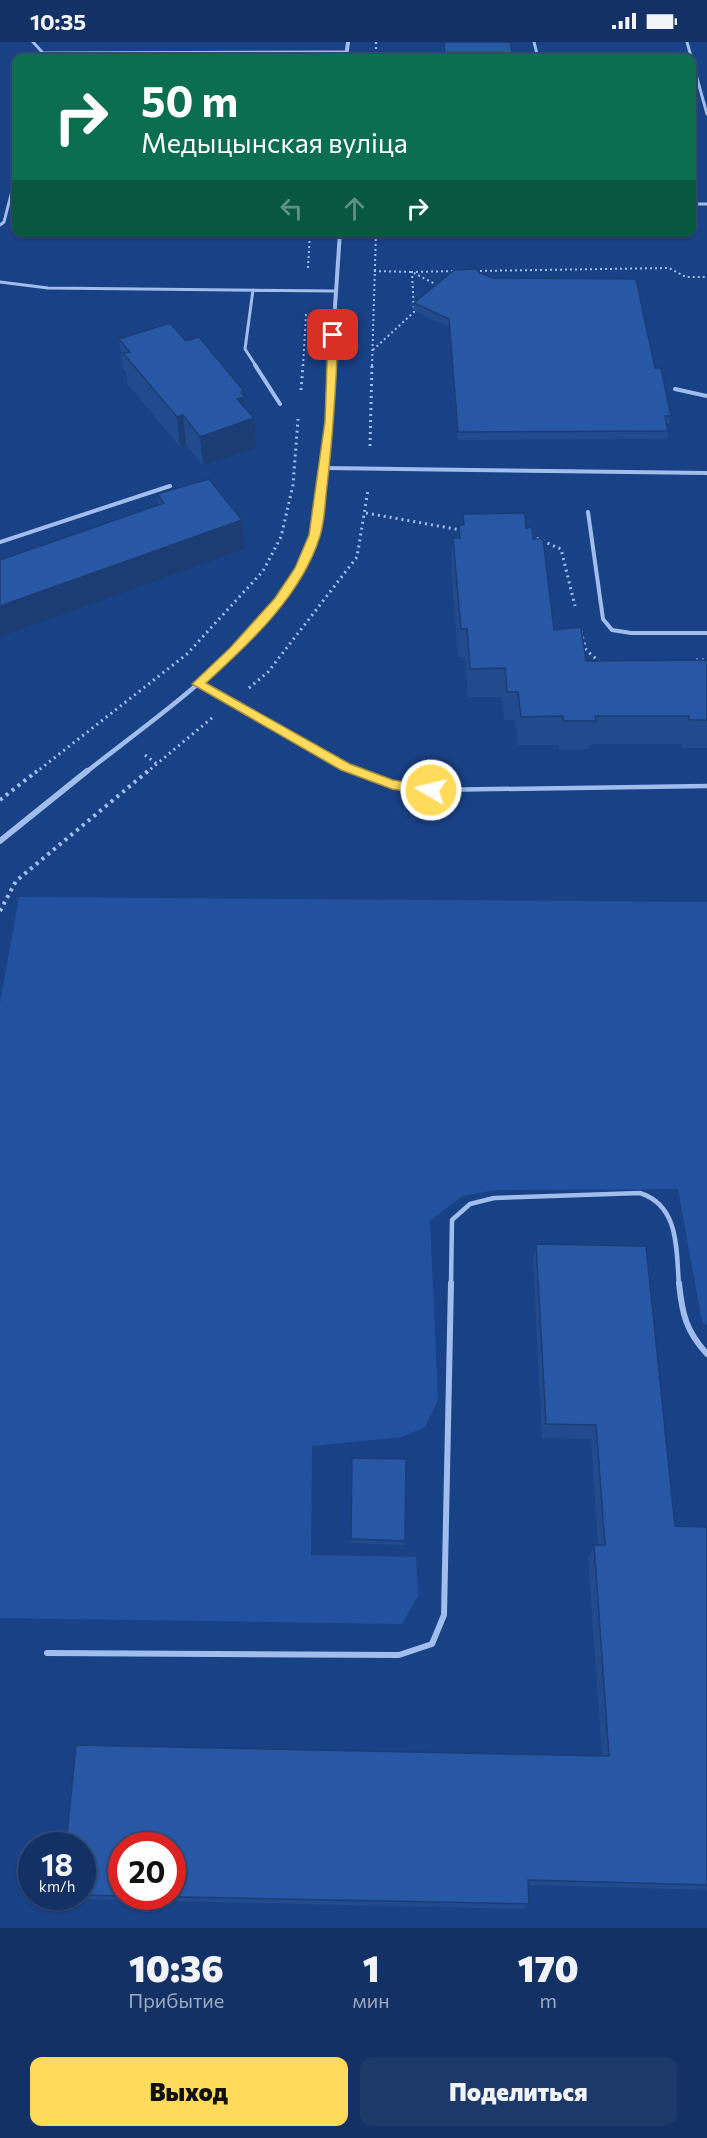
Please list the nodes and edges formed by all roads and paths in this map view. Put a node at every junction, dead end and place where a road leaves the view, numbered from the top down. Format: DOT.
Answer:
graph roads {
  1 [pos="33,42"];
  2 [pos="348,42"];
  3 [pos="346,52"];
  4 [pos="696,74"];
  5 [pos="707,114"];
  6 [pos="12,190"];
  7 [pos="0,225"];
  8 [pos="310,237"];
  9 [pos="340,237"];
  10 [pos="376,237"];
  11 [pos="458,271"];
  12 [pos="470,271"];
  13 [pos="412,272"];
  14 [pos="707,277"];
  15 [pos="0,282"];
  16 [pos="441,287"];
  17 [pos="253,290"];
  18 [pos="308,291"];
  19 [pos="335,291"];
  20 [pos="373,351"];
  21 [pos="675,389"];
  22 [pos="707,396"];
  23 [pos="300,398"];
  24 [pos="280,404"];
  25 [pos="299,409"];
  26 [pos="326,468"];
  27 [pos="707,473"];
  28 [pos="170,486"];
  29 [pos="588,512"];
  30 [pos="366,513"];
  31 [pos="468,531"];
  32 [pos="520,535"];
  33 [pos="0,542"];
  34 [pos="578,616"];
  35 [pos="580,627"];
  36 [pos="707,633"];
  37 [pos="695,660"];
  38 [pos="707,660"];
  39 [pos="611,662"];
  40 [pos="198,684"];
  41 [pos="245,691"];
  42 [pos="256,696"];
  43 [pos="707,786"];
  44 [pos="0,800"];
  45 [pos="0,841"];
  46 [pos="707,1354"];
  47 [pos="47,1653"];
  1 -- 3 [label="lane"];
  2 -- 3 [label="street"];
  4 -- 5 [label="lane"];
  6 -- 7 [label="lane"];
  8 -- 18 [label="path"];
  9 -- 19 [label="street"];
  10 -- 13 [label="path"];
  11 -- 13 [label="path"];
  12 -- 14 [label="path"];
  13 -- 16 [label="path"];
  13 -- 20 [label="path"];
  15 -- 17 [label="lane"];
  17 -- 18 [label="lane"];
  17 -- 24 [label="lane"];
  18 -- 19 [label="lane"];
  18 -- 23 [label="path"];
  19 -- 26 [label="street"];
  21 -- 22 [label="lane"];
  25 -- 44 [label="path"];
  26 -- 27 [label="lane"];
  26 -- 40 [label="street"];
  28 -- 33 [label="lane"];
  29 -- 36 [label="lane"];
  30 -- 31 [label="path"];
  32 -- 34 [label="path"];
  35 -- 39 [label="path"];
  37 -- 38 [label="path"];
  40 -- 43 [label="lane"];
  40 -- 45 [label="street"];
  41 -- 42 [label="path"];
  46 -- 47 [label="lane"];
}
